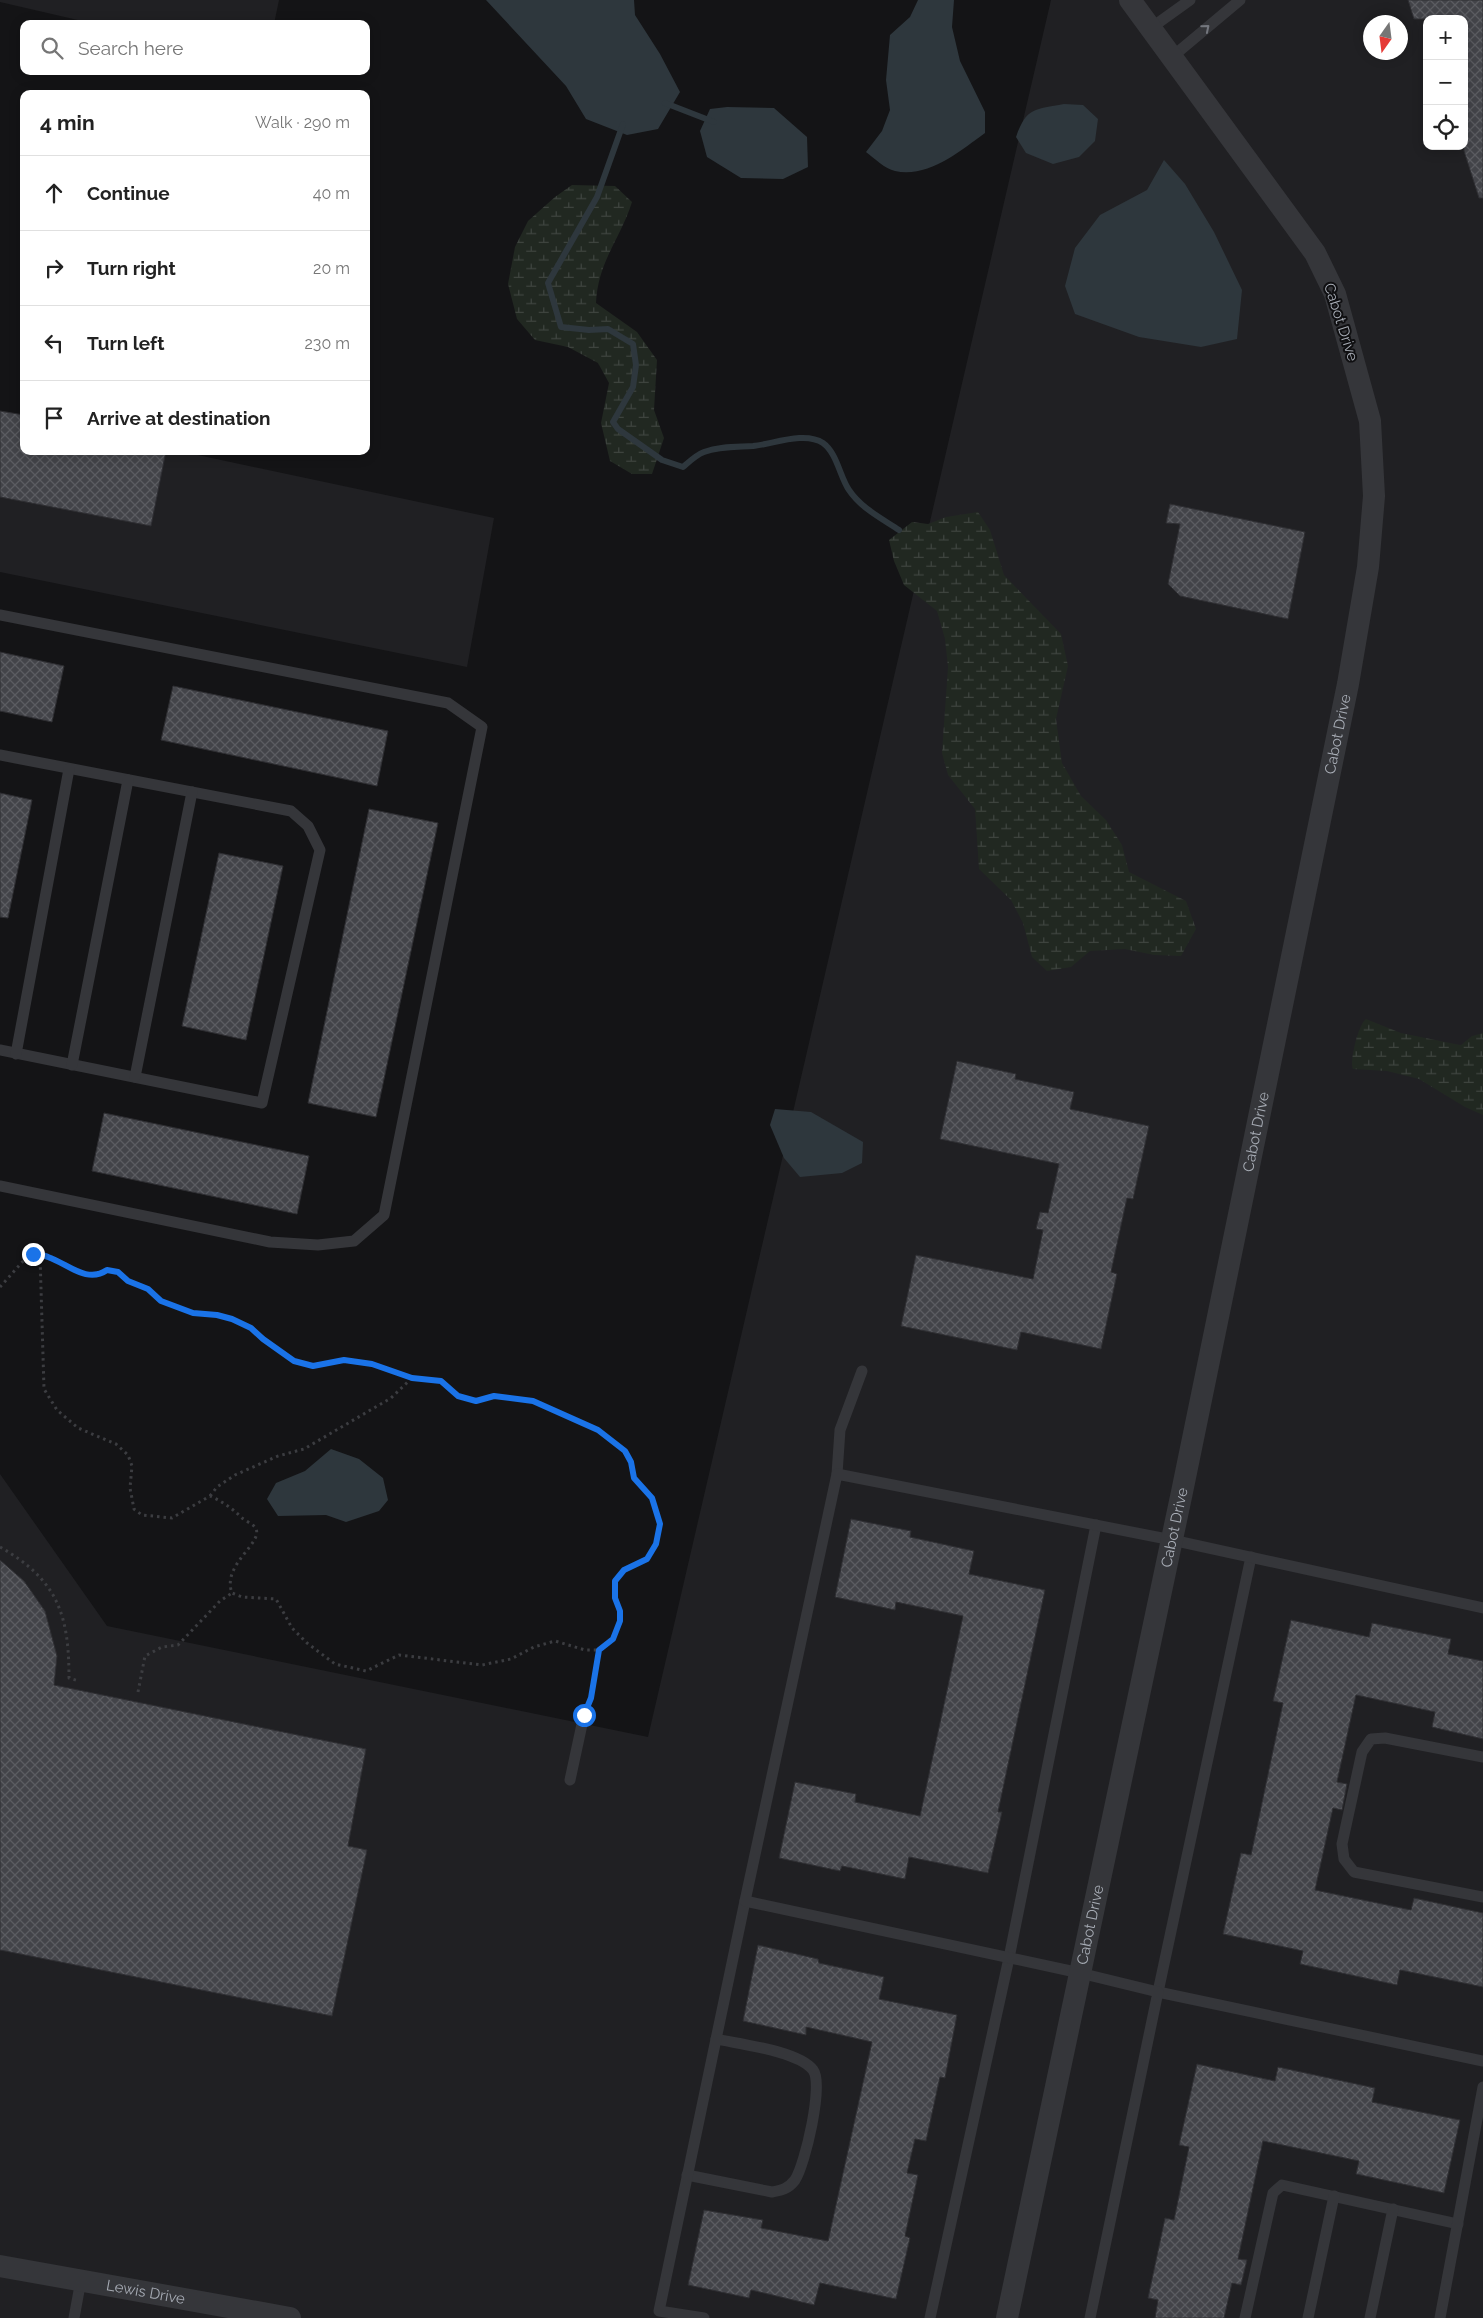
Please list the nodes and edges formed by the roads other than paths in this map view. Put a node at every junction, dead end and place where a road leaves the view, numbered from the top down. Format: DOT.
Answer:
graph roads {
  1 [pos="1130,0"];
  2 [pos="1190,0"];
  3 [pos="1240,0"];
  4 [pos="1151,28"];
  5 [pos="1172,57"];
  6 [pos="0,615"];
  7 [pos="0,756"];
  8 [pos="69,768"];
  9 [pos="128,780"];
  10 [pos="192,792"];
  11 [pos="0,1050"];
  12 [pos="16,1054"];
  13 [pos="72,1065"];
  14 [pos="135,1078"];
  15 [pos="0,1186"];
  16 [pos="862,1371"];
  17 [pos="837,1474"];
  18 [pos="1096,1525"];
  19 [pos="1172,1540"];
  20 [pos="1251,1557"];
  21 [pos="1483,1608"];
  22 [pos="584,1715"];
  23 [pos="1483,1756"];
  24 [pos="570,1780"];
  25 [pos="1483,1897"];
  26 [pos="744,1902"];
  27 [pos="1009,1958"];
  28 [pos="1080,1973"];
  29 [pos="1158,1992"];
  30 [pos="716,2039"];
  31 [pos="1483,2060"];
  32 [pos="1483,2087"];
  33 [pos="687,2175"];
  34 [pos="1334,2196"];
  35 [pos="1393,2209"];
  36 [pos="1458,2224"];
  37 [pos="0,2266"];
  38 [pos="81,2280"];
  39 [pos="658,2315"];
  40 [pos="74,2318"];
  41 [pos="290,2318"];
  42 [pos="704,2318"];
  43 [pos="930,2318"];
  44 [pos="1007,2318"];
  45 [pos="1090,2318"];
  46 [pos="1245,2318"];
  47 [pos="1308,2318"];
  48 [pos="1370,2318"];
  49 [pos="1440,2318"];
  1 -- 4 [label="street, Cabot Drive"];
  2 -- 4 [label="lane"];
  5 -- 3 [label="lane, one-way"];
  4 -- 5 [label="street, Cabot Drive"];
  5 -- 19 [label="street, Cabot Drive"];
  6 -- 15 [label="lane"];
  7 -- 8 [label="lane"];
  8 -- 9 [label="lane"];
  8 -- 12 [label="lane"];
  9 -- 10 [label="lane"];
  9 -- 13 [label="lane"];
  10 -- 14 [label="lane"];
  10 -- 14 [label="lane"];
  11 -- 12 [label="lane"];
  12 -- 13 [label="lane"];
  13 -- 14 [label="lane"];
  16 -- 17 [label="lane"];
  17 -- 18 [label="lane"];
  17 -- 26 [label="lane"];
  18 -- 19 [label="lane"];
  18 -- 27 [label="lane"];
  19 -- 20 [label="lane"];
  19 -- 28 [label="street, Cabot Drive"];
  20 -- 21 [label="lane"];
  20 -- 29 [label="lane"];
  22 -- 24 [label="lane"];
  23 -- 25 [label="lane"];
  26 -- 27 [label="lane"];
  26 -- 30 [label="lane"];
  27 -- 28 [label="lane"];
  27 -- 43 [label="lane"];
  28 -- 29 [label="lane"];
  28 -- 44 [label="street, Cabot Drive"];
  29 -- 31 [label="lane"];
  29 -- 45 [label="lane"];
  30 -- 33 [label="lane"];
  30 -- 33 [label="lane"];
  32 -- 36 [label="lane"];
  33 -- 39 [label="lane"];
  34 -- 35 [label="lane"];
  34 -- 46 [label="lane"];
  34 -- 47 [label="lane"];
  35 -- 36 [label="lane"];
  35 -- 48 [label="lane"];
  36 -- 49 [label="lane"];
  37 -- 38 [label="street, Lewis Drive"];
  38 -- 40 [label="lane"];
  38 -- 41 [label="street, Lewis Drive"];
  39 -- 42 [label="lane"];
}
